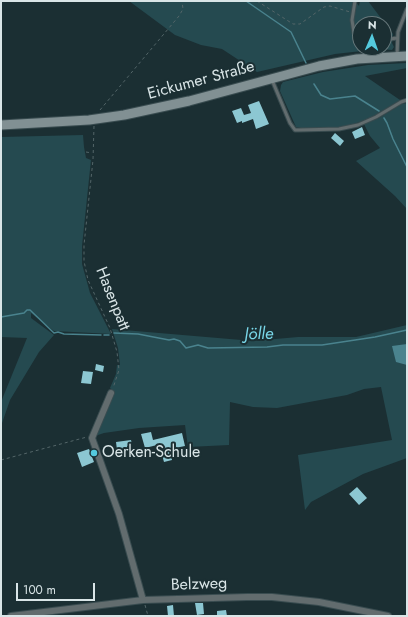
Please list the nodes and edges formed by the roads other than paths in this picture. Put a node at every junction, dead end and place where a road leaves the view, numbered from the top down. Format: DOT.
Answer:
graph roads {
  1 [pos="356,1"];
  2 [pos="407,9"];
  3 [pos="353,16"];
  4 [pos="397,38"];
  5 [pos="392,39"];
  6 [pos="397,56"];
  7 [pos="407,56"];
  8 [pos="272,78"];
  9 [pos="407,100"];
  10 [pos="1,125"];
  11 [pos="111,393"];
  12 [pos="143,600"];
  13 [pos="11,616"];
  14 [pos="388,616"];
  1 -- 3 [label="lane"];
  2 -- 4 [label="lane"];
  4 -- 5 [label="lane"];
  4 -- 6 [label="lane"];
  6 -- 7 [label="main road, Eickumer Straße"];
  6 -- 8 [label="main road, Eickumer Straße"];
  8 -- 9 [label="lane"];
  8 -- 10 [label="main road, Eickumer Straße"];
  11 -- 12 [label="street"];
  12 -- 13 [label="street, Belzweg"];
  12 -- 14 [label="street, Belzweg"];
}
